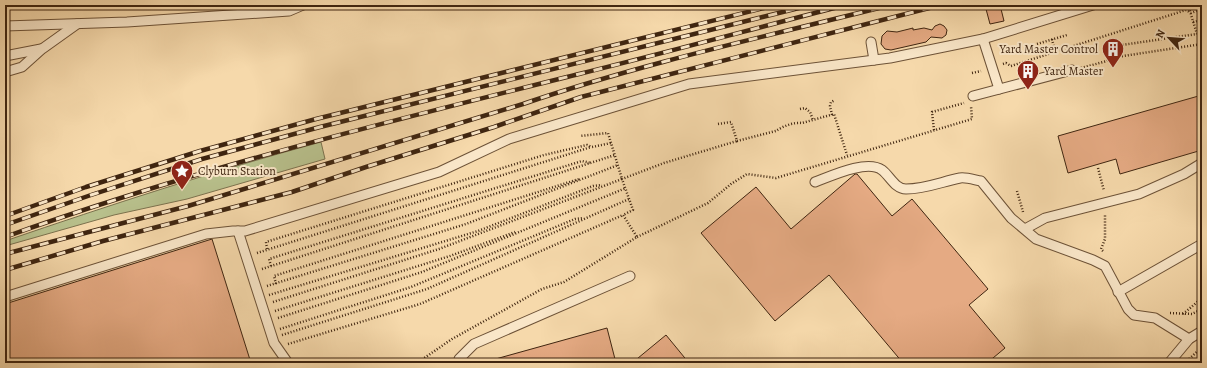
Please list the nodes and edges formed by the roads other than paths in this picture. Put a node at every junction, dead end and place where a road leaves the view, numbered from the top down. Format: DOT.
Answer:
graph roads {
  1 [pos="1093,5"];
  2 [pos="298,6"];
  3 [pos="77,24"];
  4 [pos="5,26"];
  5 [pos="983,39"];
  6 [pos="871,42"];
  7 [pos="42,49"];
  8 [pos="5,56"];
  9 [pos="874,60"];
  10 [pos="1072,70"];
  11 [pos="5,72"];
  12 [pos="999,89"];
  13 [pos="973,96"];
  14 [pos="1202,163"];
  15 [pos="814,182"];
  16 [pos="1025,229"];
  17 [pos="238,231"];
  18 [pos="1202,244"];
  19 [pos="630,276"];
  20 [pos="1118,292"];
  21 [pos="5,297"];
  22 [pos="1202,331"];
  23 [pos="1189,339"];
  24 [pos="288,363"];
  25 [pos="458,363"];
  26 [pos="1169,363"];
  1 -- 5 [label="lane"];
  2 -- 3 [label="lane"];
  3 -- 4 [label="lane"];
  3 -- 7 [label="lane"];
  5 -- 9 [label="lane"];
  5 -- 12 [label="lane"];
  6 -- 9 [label="lane"];
  7 -- 8 [label="lane"];
  7 -- 11 [label="lane"];
  9 -- 17 [label="lane"];
  10 -- 12 [label="lane"];
  12 -- 13 [label="lane"];
  14 -- 16 [label="lane"];
  15 -- 16 [label="lane"];
  16 -- 20 [label="lane"];
  17 -- 21 [label="lane"];
  17 -- 24 [label="lane"];
  18 -- 20 [label="lane"];
  19 -- 25 [label="lane"];
  20 -- 23 [label="lane"];
  22 -- 23 [label="lane"];
  23 -- 26 [label="lane"];
}
